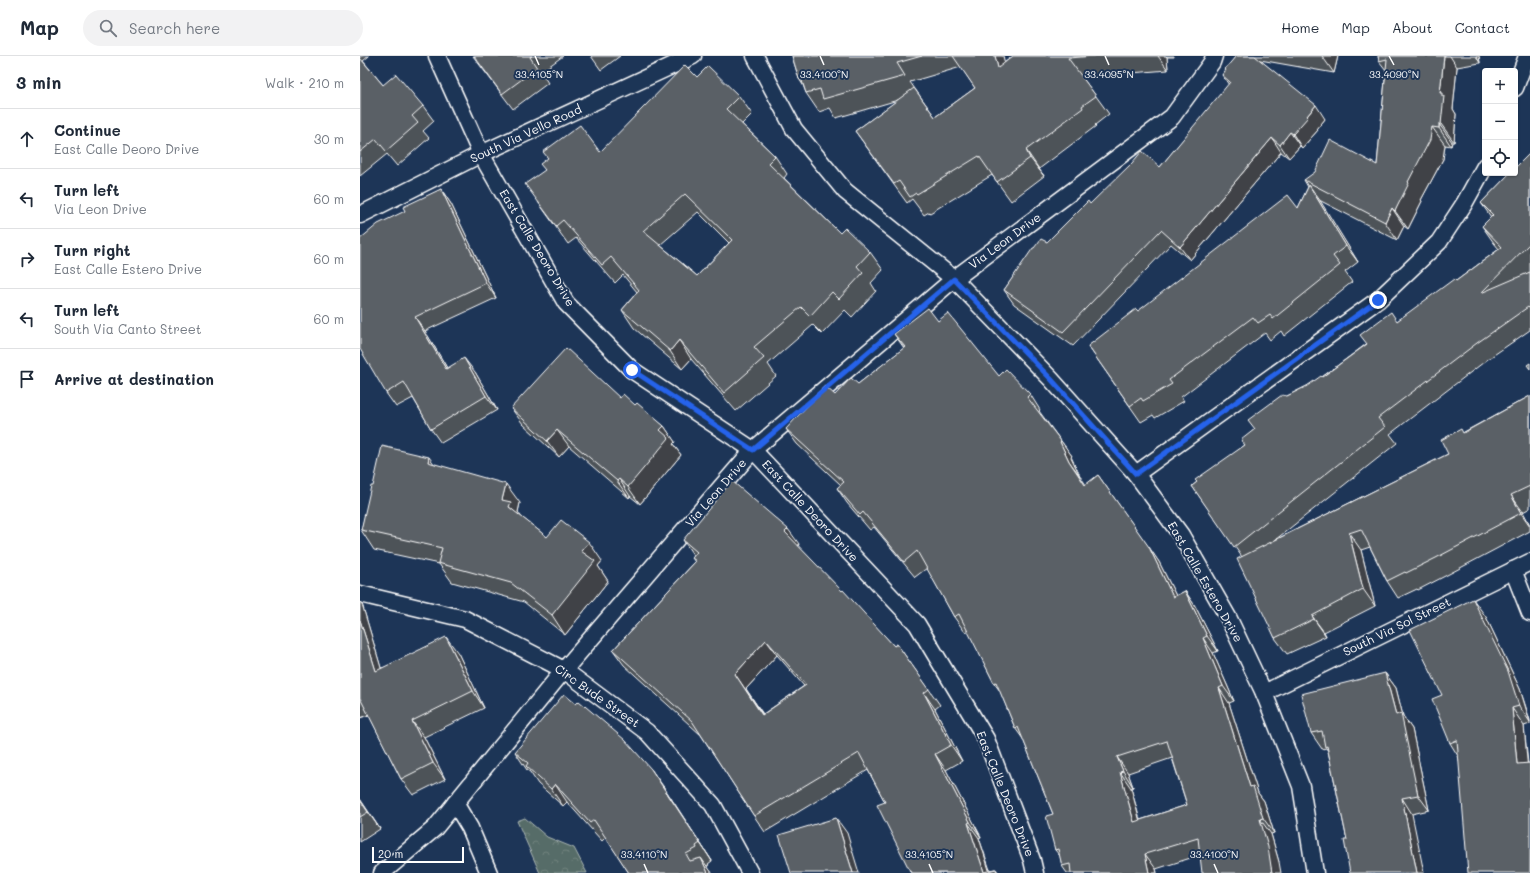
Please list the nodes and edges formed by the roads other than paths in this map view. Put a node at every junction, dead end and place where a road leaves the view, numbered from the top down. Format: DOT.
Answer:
graph roads {
  1 [pos="438,56"];
  2 [pos="693,56"];
  3 [pos="755,56"];
  4 [pos="1214,56"];
  5 [pos="1527,56"];
  6 [pos="1518,80"];
  7 [pos="481,154"];
  8 [pos="1482,171"];
  9 [pos="360,215"];
  10 [pos="954,279"];
  11 [pos="753,450"];
  12 [pos="1136,474"];
  13 [pos="1530,562"];
  14 [pos="1512,570"];
  15 [pos="360,594"];
  16 [pos="1530,613"];
  17 [pos="564,670"];
  18 [pos="1264,693"];
  19 [pos="455,803"];
  20 [pos="382,873"];
  21 [pos="490,873"];
  22 [pos="750,873"];
  23 [pos="1035,873"];
  24 [pos="1315,873"];
  1 -- 7 [label="lane, East Calle Deoro Drive"];
  2 -- 7 [label="lane, South Via Vello Road"];
  3 -- 10 [label="lane, East Calle Estero Drive"];
  4 -- 10 [label="lane, Via Leon Drive"];
  5 -- 6 [label="lane"];
  7 -- 9 [label="lane, South Via Vello Road"];
  7 -- 11 [label="lane, East Calle Deoro Drive"];
  8 -- 12 [label="lane"];
  10 -- 11 [label="lane, Via Leon Drive"];
  10 -- 12 [label="lane, East Calle Estero Drive"];
  11 -- 17 [label="lane, Via Leon Drive"];
  11 -- 23 [label="lane, East Calle Deoro Drive"];
  12 -- 18 [label="lane, East Calle Estero Drive"];
  13 -- 14 [label="lane, South Via Sol Street"];
  14 -- 16 [label="lane"];
  14 -- 18 [label="lane, South Via Sol Street"];
  15 -- 17 [label="lane, Circ Bude Street"];
  17 -- 19 [label="lane, Via Leon Drive"];
  17 -- 22 [label="lane, Circ Bude Street"];
  18 -- 24 [label="lane, East Calle Estero Drive"];
  19 -- 20 [label="lane, Via Leon Drive"];
  19 -- 21 [label="lane"];
}
